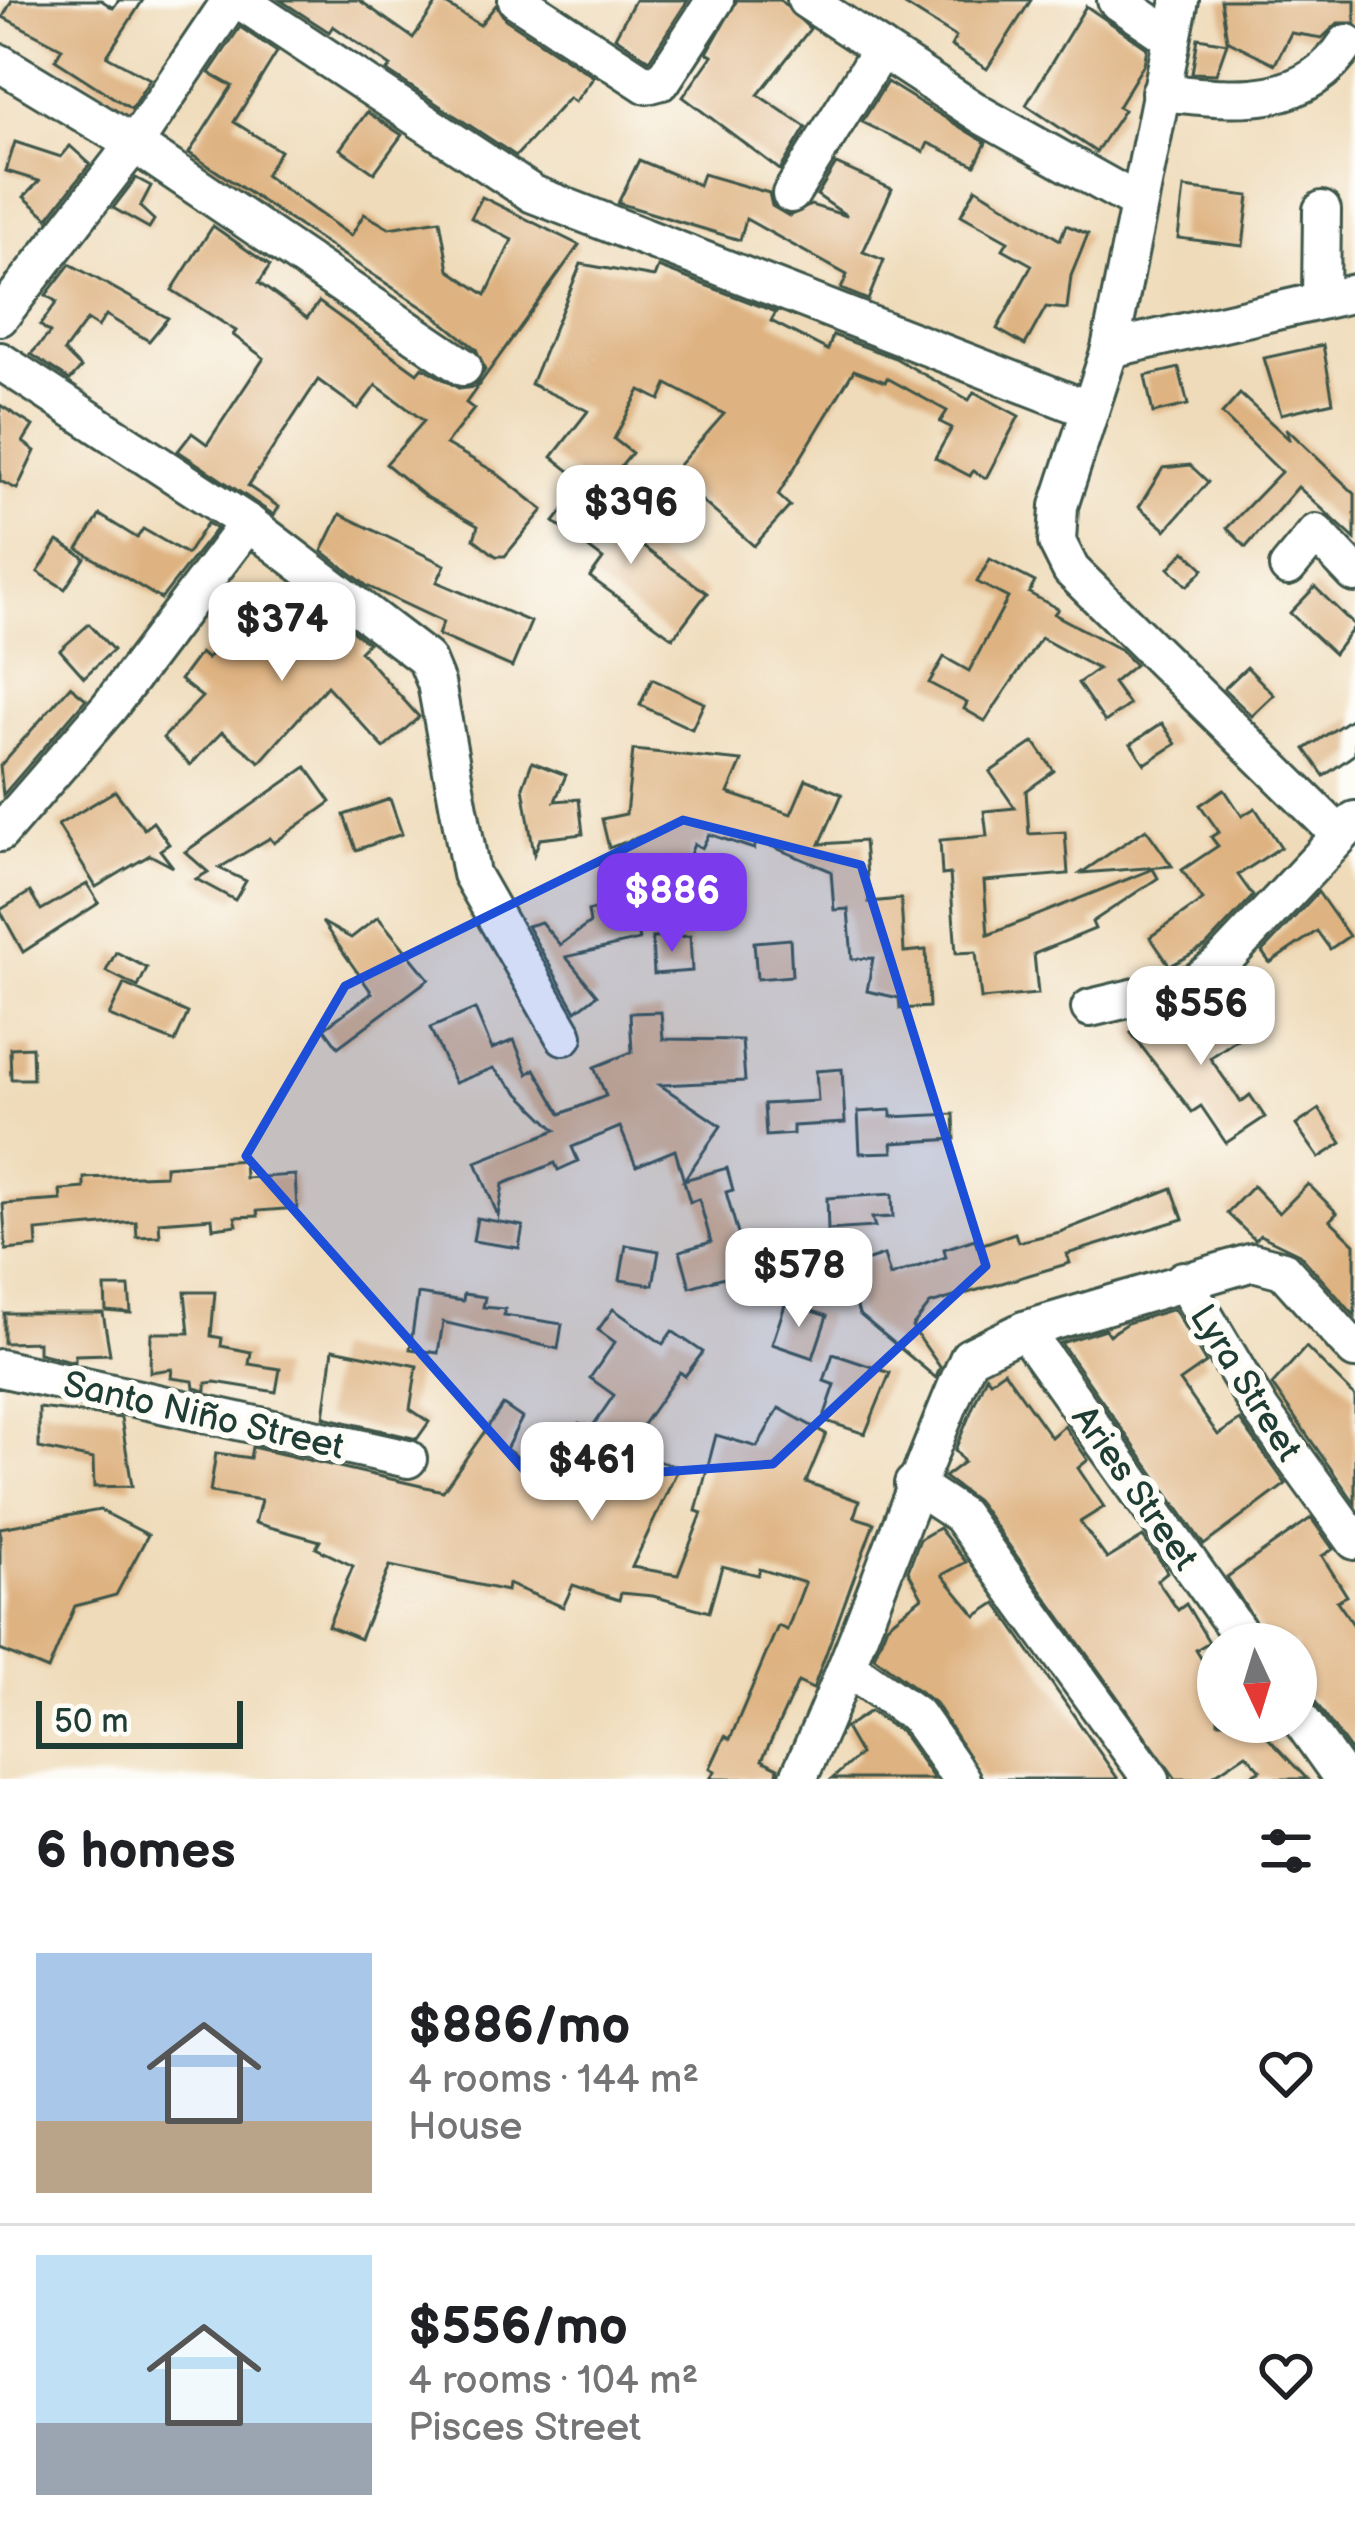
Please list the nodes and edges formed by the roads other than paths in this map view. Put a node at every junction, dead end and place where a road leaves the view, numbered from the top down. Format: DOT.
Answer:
graph roads {
  1 [pos="235,0"];
  2 [pos="517,0"];
  3 [pos="715,0"];
  4 [pos="806,0"];
  5 [pos="1116,0"];
  6 [pos="1180,0"];
  7 [pos="1172,38"];
  8 [pos="1347,44"];
  9 [pos="881,49"];
  10 [pos="0,63"];
  11 [pos="1160,92"];
  12 [pos="134,144"];
  13 [pos="791,194"];
  14 [pos="1137,202"];
  15 [pos="1322,210"];
  16 [pos="1338,296"];
  17 [pos="0,316"];
  18 [pos="1110,349"];
  19 [pos="0,361"];
  20 [pos="464,367"];
  21 [pos="1090,410"];
  22 [pos="248,523"];
  23 [pos="1288,567"];
  24 [pos="1355,574"];
  25 [pos="1347,826"];
  26 [pos="0,832"];
  27 [pos="1090,1008"];
  28 [pos="564,1036"];
  29 [pos="1183,1280"];
  30 [pos="1024,1330"];
  31 [pos="1355,1350"];
  32 [pos="0,1368"];
  33 [pos="408,1459"];
  34 [pos="914,1484"];
  35 [pos="1355,1541"];
  36 [pos="1232,1623"];
  37 [pos="849,1668"];
  38 [pos="1317,1742"];
  39 [pos="798,1779"];
  40 [pos="962,1779"];
  41 [pos="1151,1779"];
  42 [pos="1343,1779"];
  1 -- 12 [label="street"];
  1 -- 21 [label="street"];
  2 -- 3 [label="street"];
  4 -- 9 [label="street"];
  5 -- 7 [label="street"];
  6 -- 7 [label="street"];
  7 -- 11 [label="street"];
  8 -- 11 [label="street"];
  9 -- 13 [label="street"];
  9 -- 14 [label="street"];
  10 -- 12 [label="street"];
  11 -- 14 [label="street"];
  12 -- 17 [label="street"];
  12 -- 20 [label="street"];
  14 -- 18 [label="street"];
  15 -- 16 [label="street"];
  16 -- 18 [label="street"];
  18 -- 21 [label="street"];
  19 -- 22 [label="street"];
  21 -- 25 [label="street"];
  22 -- 26 [label="street"];
  22 -- 28 [label="street"];
  23 -- 24 [label="street"];
  25 -- 27 [label="street"];
  29 -- 30 [label="street"];
  29 -- 31 [label="street"];
  29 -- 35 [label="street, Lyra Street"];
  30 -- 34 [label="street"];
  30 -- 36 [label="street, Aries Street"];
  32 -- 33 [label="street, Santo Niño Street"];
  34 -- 37 [label="street"];
  34 -- 41 [label="street"];
  37 -- 39 [label="street"];
  37 -- 40 [label="street"];
  38 -- 42 [label="street"];
}
